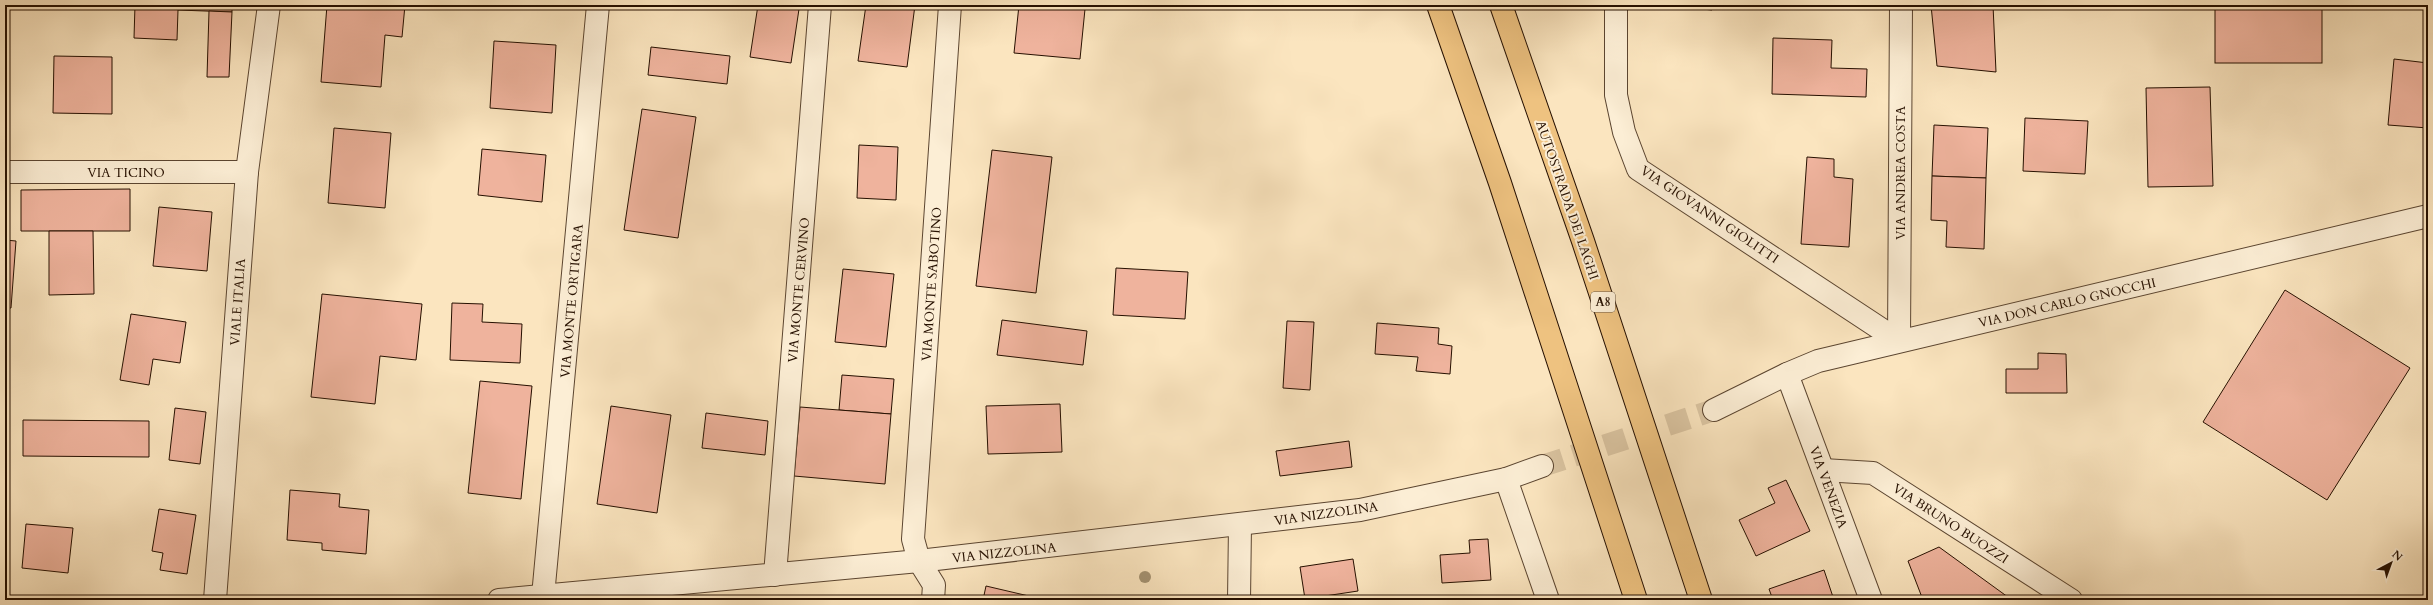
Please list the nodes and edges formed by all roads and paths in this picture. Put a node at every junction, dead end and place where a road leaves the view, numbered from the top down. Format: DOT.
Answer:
graph roads {
  1 [pos="269,5"];
  2 [pos="598,5"];
  3 [pos="820,5"];
  4 [pos="950,5"];
  5 [pos="1438,5"];
  6 [pos="1501,5"];
  7 [pos="1616,5"];
  8 [pos="1901,5"];
  9 [pos="5,172"];
  10 [pos="247,172"];
  11 [pos="2428,216"];
  12 [pos="1898,341"];
  13 [pos="1787,374"];
  14 [pos="1714,410"];
  15 [pos="1542,466"];
  16 [pos="1823,470"];
  17 [pos="1506,479"];
  18 [pos="1240,525"];
  19 [pos="919,562"];
  20 [pos="775,575"];
  21 [pos="678,592"];
  22 [pos="543,596"];
  23 [pos="215,600"];
  24 [pos="499,600"];
  25 [pos="933,600"];
  26 [pos="1239,600"];
  27 [pos="1548,600"];
  28 [pos="1636,600"];
  29 [pos="1701,600"];
  30 [pos="1871,600"];
  31 [pos="2071,600"];
  1 -- 10 [label="street, VIALE ITALIA"];
  2 -- 22 [label="street, VIA MONTE ORTIGARA"];
  3 -- 20 [label="street, VIA MONTE CERVINO"];
  4 -- 19 [label="street, VIA MONTE SABOTINO"];
  5 -- 28 [label="highway"];
  6 -- 29 [label="highway, AUTOSTRADA DEI LAGHI / A8"];
  7 -- 12 [label="street, VIA GIOVANNI GIOLITTI"];
  8 -- 12 [label="street, VIA ANDREA COSTA"];
  9 -- 10 [label="street, VIA TICINO"];
  10 -- 23 [label="street, VIALE ITALIA"];
  11 -- 12 [label="street, VIA DON CARLO GNOCCHI"];
  12 -- 13 [label="street, VIA DON CARLO GNOCCHI"];
  13 -- 14 [label="street, VIA DON CARLO GNOCCHI"];
  13 -- 16 [label="street, VIA VENEZIA"];
  15 -- 17 [label="street"];
  16 -- 30 [label="street, VIA VENEZIA"];
  16 -- 31 [label="street, VIA BRUNO BUOZZI"];
  17 -- 18 [label="street, VIA NIZZOLINA"];
  17 -- 27 [label="street"];
  18 -- 19 [label="street, VIA NIZZOLINA"];
  18 -- 26 [label="street"];
  19 -- 20 [label="street, VIA NIZZOLINA"];
  19 -- 25 [label="street, VIA MONTE SABOTINO"];
  20 -- 21 [label="street, VIA NIZZOLINA"];
  21 -- 22 [label="street, VIA NIZZOLINA"];
  22 -- 24 [label="street, VIA NIZZOLINA"];
}
